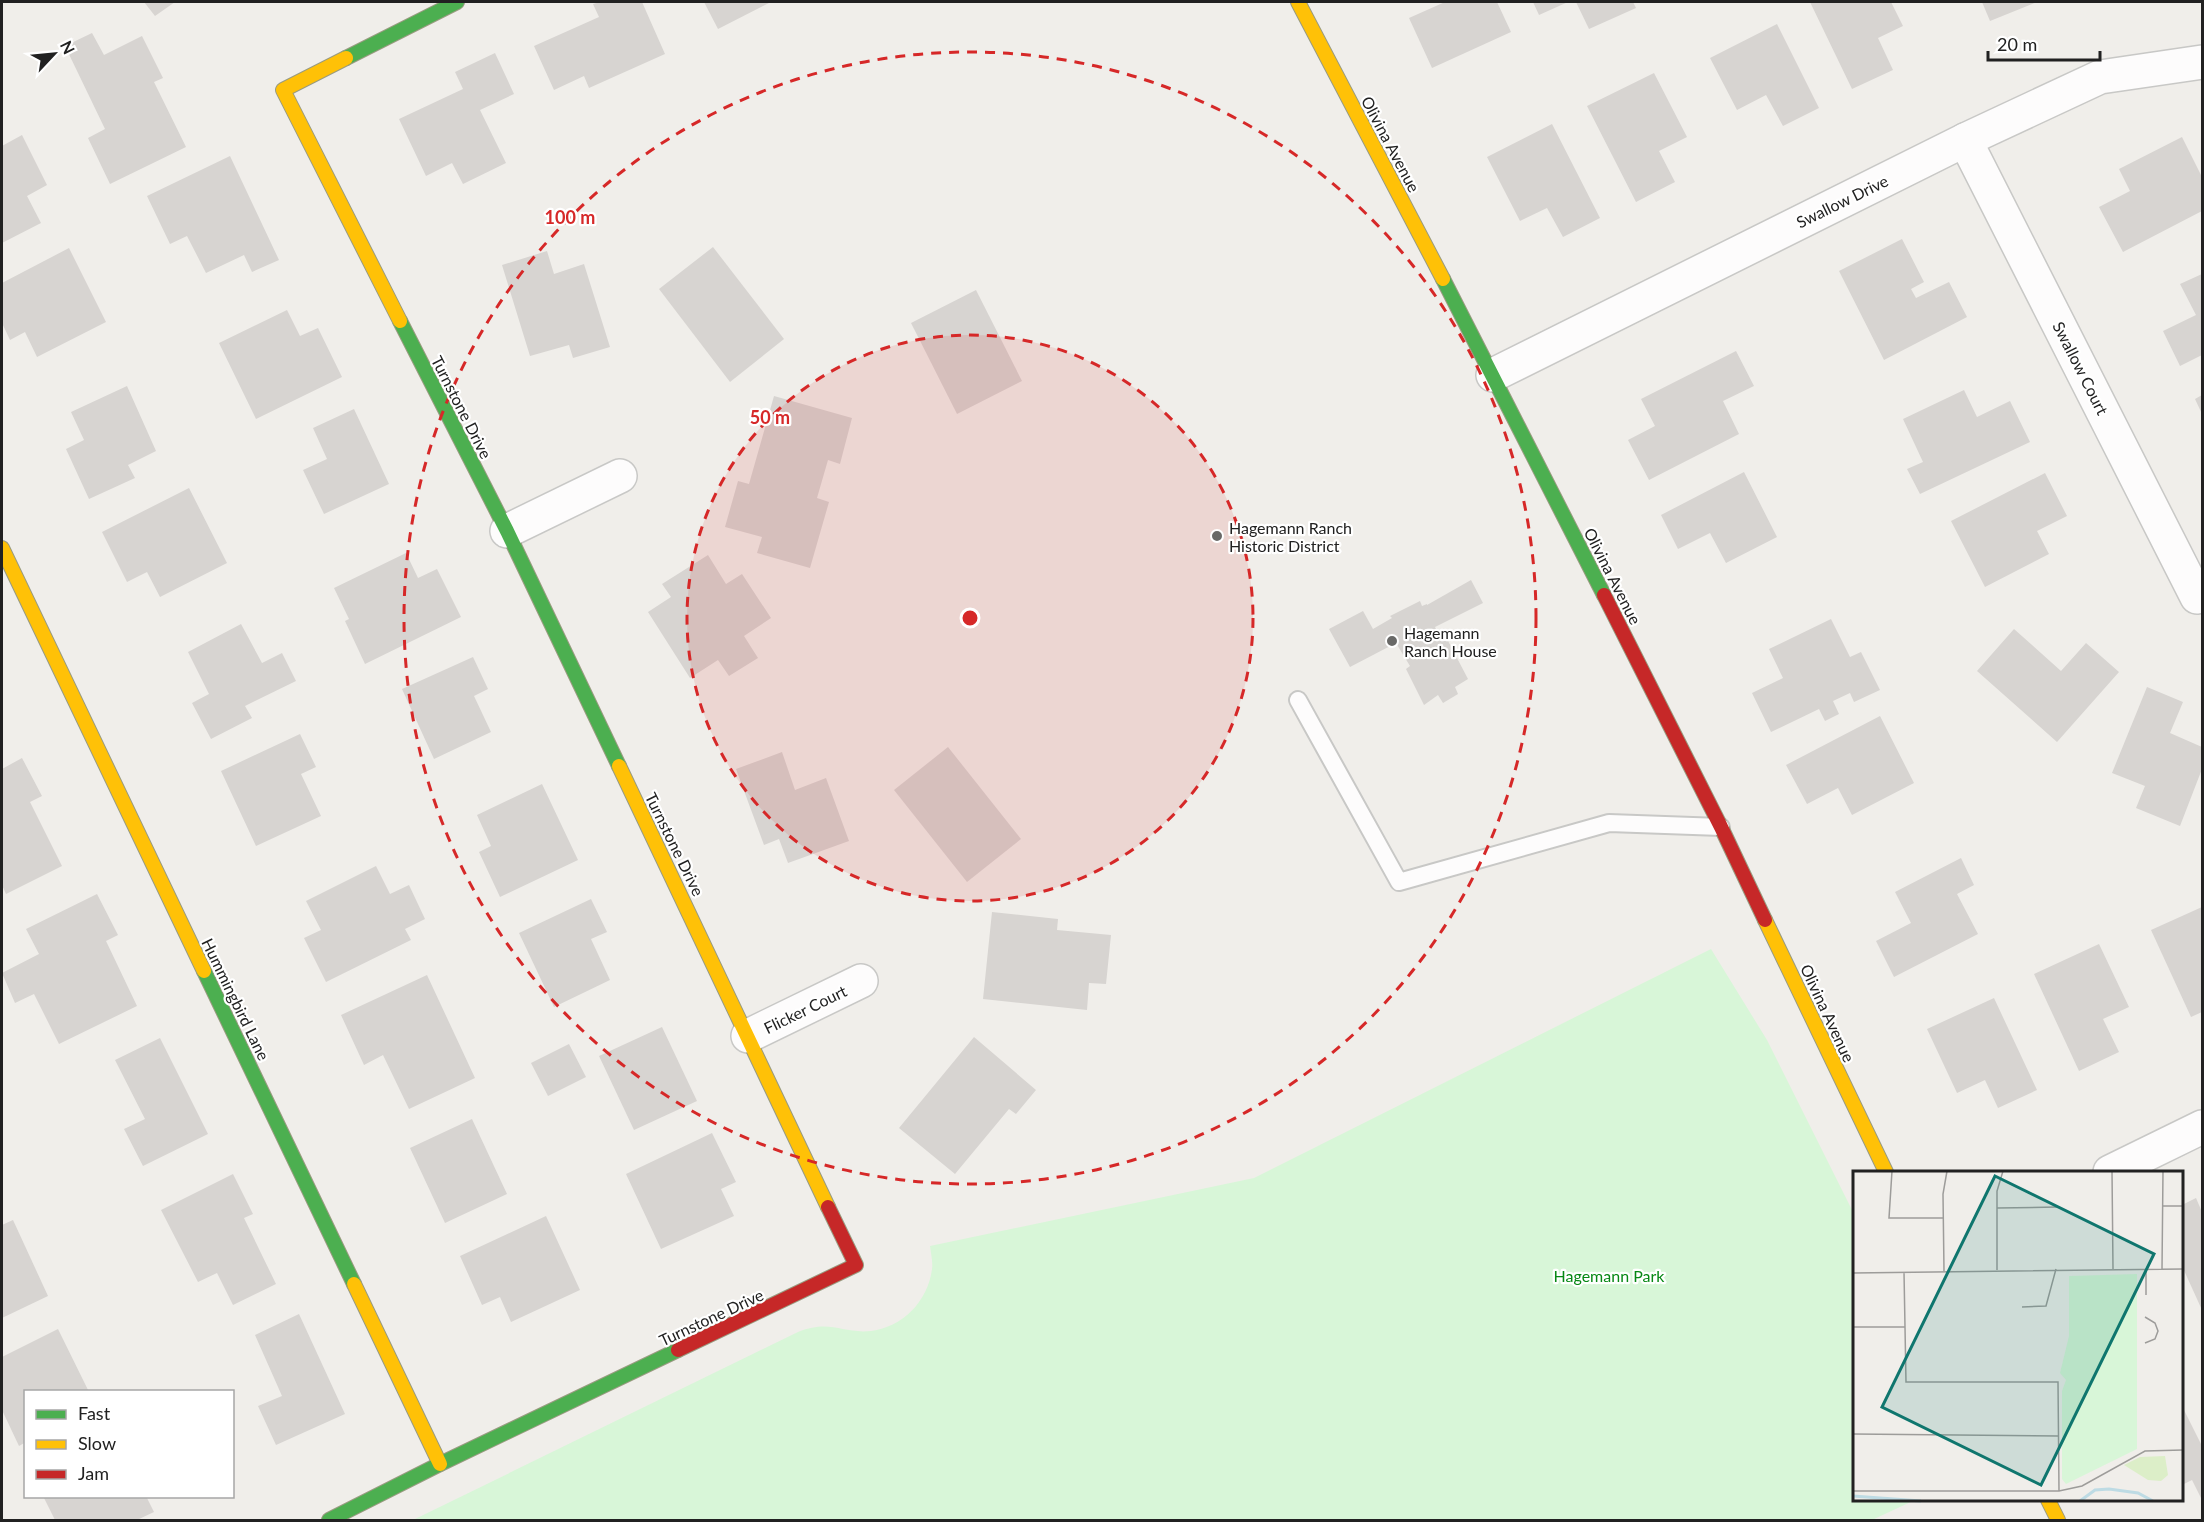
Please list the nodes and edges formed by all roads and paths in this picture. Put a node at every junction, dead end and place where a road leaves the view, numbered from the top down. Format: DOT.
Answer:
graph roads {
  1 [pos="457,2"];
  2 [pos="1298,2"];
  3 [pos="2202,62"];
  4 [pos="1965,140"];
  5 [pos="1492,375"];
  6 [pos="620,476"];
  7 [pos="507,531"];
  8 [pos="2,548"];
  9 [pos="2197,597"];
  10 [pos="1298,700"];
  11 [pos="1721,827"];
  12 [pos="861,981"];
  13 [pos="748,1036"];
  14 [pos="2202,1127"];
  15 [pos="1885,1171"];
  16 [pos="2114,1171"];
  17 [pos="440,1464"];
  18 [pos="329,1521"];
  1 -- 7 [label="street, Turnstone Drive"];
  2 -- 5 [label="street, Olivina Avenue"];
  3 -- 4 [label="street, Swallow Drive"];
  4 -- 5 [label="street, Swallow Drive"];
  4 -- 9 [label="street, Swallow Court"];
  5 -- 11 [label="street, Olivina Avenue"];
  6 -- 7 [label="street"];
  7 -- 13 [label="street, Turnstone Drive"];
  8 -- 17 [label="street, Hummingbird Lane"];
  10 -- 11 [label="lane"];
  11 -- 15 [label="street, Olivina Avenue"];
  12 -- 13 [label="street, Flicker Court"];
  13 -- 17 [label="street, Turnstone Drive"];
  14 -- 16 [label="street"];
  17 -- 18 [label="street, Turnstone Drive"];
}
